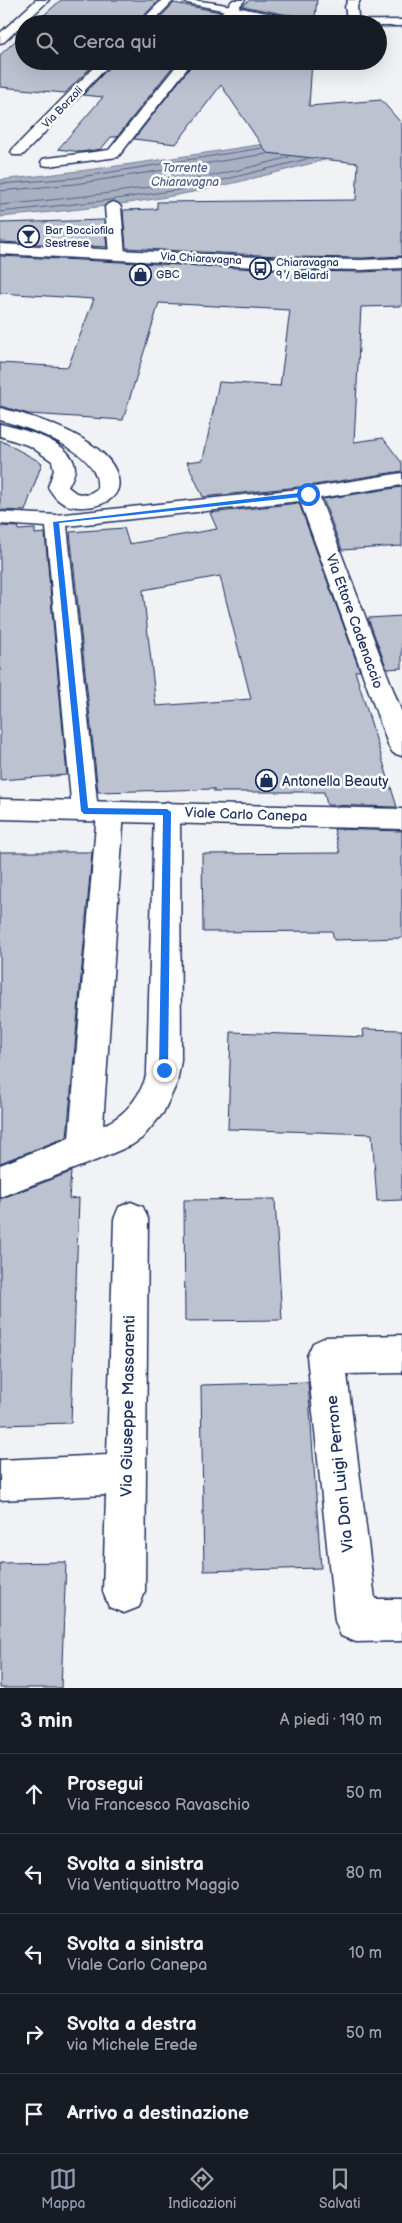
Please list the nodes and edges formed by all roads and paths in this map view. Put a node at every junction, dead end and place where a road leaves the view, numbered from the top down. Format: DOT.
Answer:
graph roads {
  1 [pos="42,0"];
  2 [pos="168,0"];
  3 [pos="187,0"];
  4 [pos="239,0"];
  5 [pos="354,0"];
  6 [pos="228,9"];
  7 [pos="26,15"];
  8 [pos="153,15"];
  9 [pos="224,15"];
  10 [pos="259,15"];
  11 [pos="352,15"];
  12 [pos="387,23"];
  13 [pos="402,23"];
  14 [pos="15,26"];
  15 [pos="0,40"];
  16 [pos="98,70"];
  17 [pos="180,70"];
  18 [pos="18,152"];
  19 [pos="48,162"];
  20 [pos="114,208"];
  21 [pos="0,249"];
  22 [pos="117,254"];
  23 [pos="402,263"];
  24 [pos="0,414"];
  25 [pos="0,430"];
  26 [pos="402,479"];
  27 [pos="308,494"];
  28 [pos="0,518"];
  29 [pos="56,522"];
  30 [pos="402,747"];
  31 [pos="0,809"];
  32 [pos="98,811"];
  33 [pos="167,812"];
  34 [pos="402,819"];
  35 [pos="85,1149"];
  36 [pos="0,1181"];
  37 [pos="131,1219"];
  38 [pos="402,1354"];
  39 [pos="126,1474"];
  40 [pos="0,1480"];
  41 [pos="124,1592"];
  42 [pos="402,1620"];
  1 -- 7 [label="street"];
  2 -- 8 [label="street"];
  3 -- 6 [label="street"];
  4 -- 6 [label="street"];
  5 -- 11 [label="street"];
  6 -- 9 [label="street"];
  6 -- 10 [label="street"];
  12 -- 13 [label="street"];
  14 -- 15 [label="street"];
  16 -- 18 [label="street, Via Borzoli"];
  17 -- 19 [label="street"];
  20 -- 22 [label="street"];
  21 -- 22 [label="street, Via Chiaravagna"];
  22 -- 23 [label="street, Via Chiaravagna"];
  24 -- 25 [label="street"];
  26 -- 27 [label="street"];
  27 -- 29 [label="street"];
  27 -- 30 [label="street, Via Ettore Cadenaccio"];
  28 -- 29 [label="street"];
  29 -- 32 [label="street"];
  31 -- 32 [label="street, Viale Carlo Canepa"];
  32 -- 33 [label="street, Viale Carlo Canepa"];
  32 -- 35 [label="street"];
  33 -- 34 [label="street, Viale Carlo Canepa"];
  33 -- 35 [label="street"];
  35 -- 36 [label="street"];
  37 -- 39 [label="street, Via Giuseppe Massarenti"];
  38 -- 42 [label="street, Via Don Luigi Perrone"];
  39 -- 40 [label="street"];
  39 -- 41 [label="street, Via Giuseppe Massarenti"];
}
